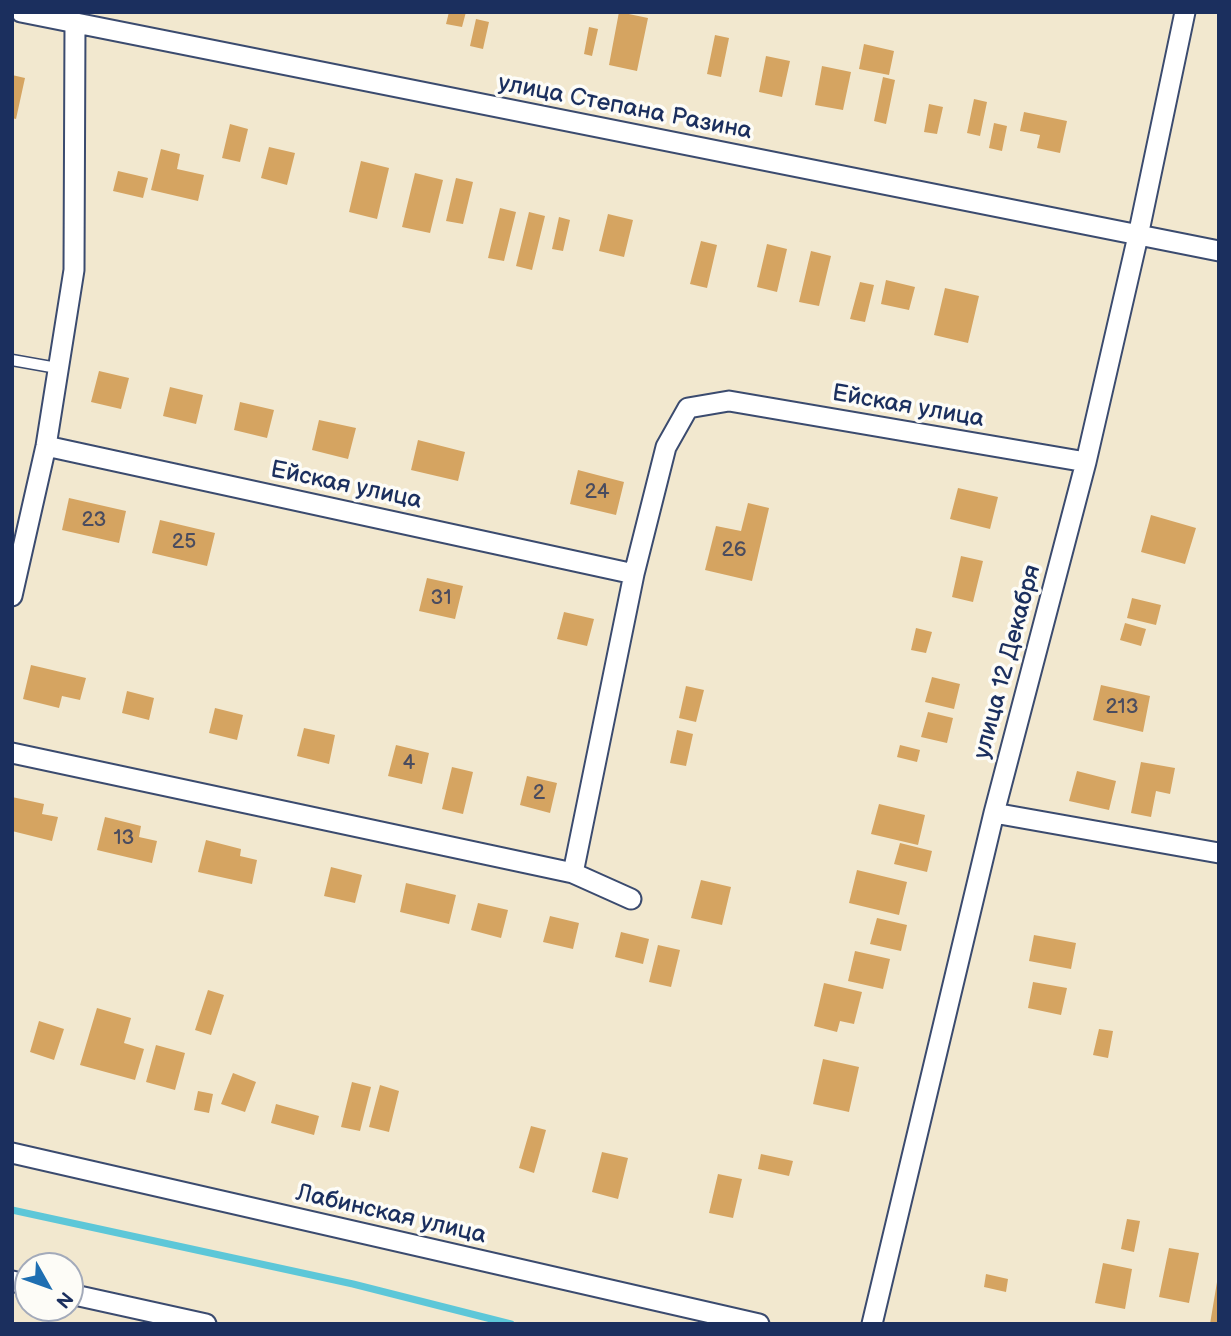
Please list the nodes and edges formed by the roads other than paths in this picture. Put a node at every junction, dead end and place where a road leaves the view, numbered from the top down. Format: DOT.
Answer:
graph roads {
  1 [pos="22,12"];
  2 [pos="1185,12"];
  3 [pos="75,24"];
  4 [pos="1138,236"];
  5 [pos="1219,251"];
  6 [pos="12,360"];
  7 [pos="57,368"];
  8 [pos="46,446"];
  9 [pos="1086,462"];
  10 [pos="634,574"];
  11 [pos="12,596"];
  12 [pos="12,754"];
  13 [pos="994,813"];
  14 [pos="1219,853"];
  15 [pos="573,873"];
  16 [pos="631,899"];
  17 [pos="12,1153"];
  18 [pos="84,1297"];
  19 [pos="206,1324"];
  20 [pos="759,1324"];
  21 [pos="872,1324"];
  1 -- 3 [label="street, улица Степана Разина"];
  2 -- 4 [label="street, улица 12 Декабря"];
  3 -- 4 [label="street, улица Степана Разина"];
  3 -- 7 [label="street"];
  4 -- 5 [label="street, улица Степана Разина"];
  4 -- 9 [label="street, улица 12 Декабря"];
  6 -- 7 [label="lane"];
  7 -- 8 [label="street"];
  8 -- 10 [label="street, Ейская улица"];
  8 -- 11 [label="street"];
  9 -- 10 [label="street, Ейская улица"];
  9 -- 13 [label="street, улица 12 Декабря"];
  10 -- 15 [label="street, Ейская улица"];
  12 -- 15 [label="street"];
  13 -- 14 [label="street"];
  13 -- 21 [label="street, улица 12 Декабря"];
  15 -- 16 [label="street"];
  17 -- 20 [label="street, Лабинская улица"];
  18 -- 19 [label="street"];
}
